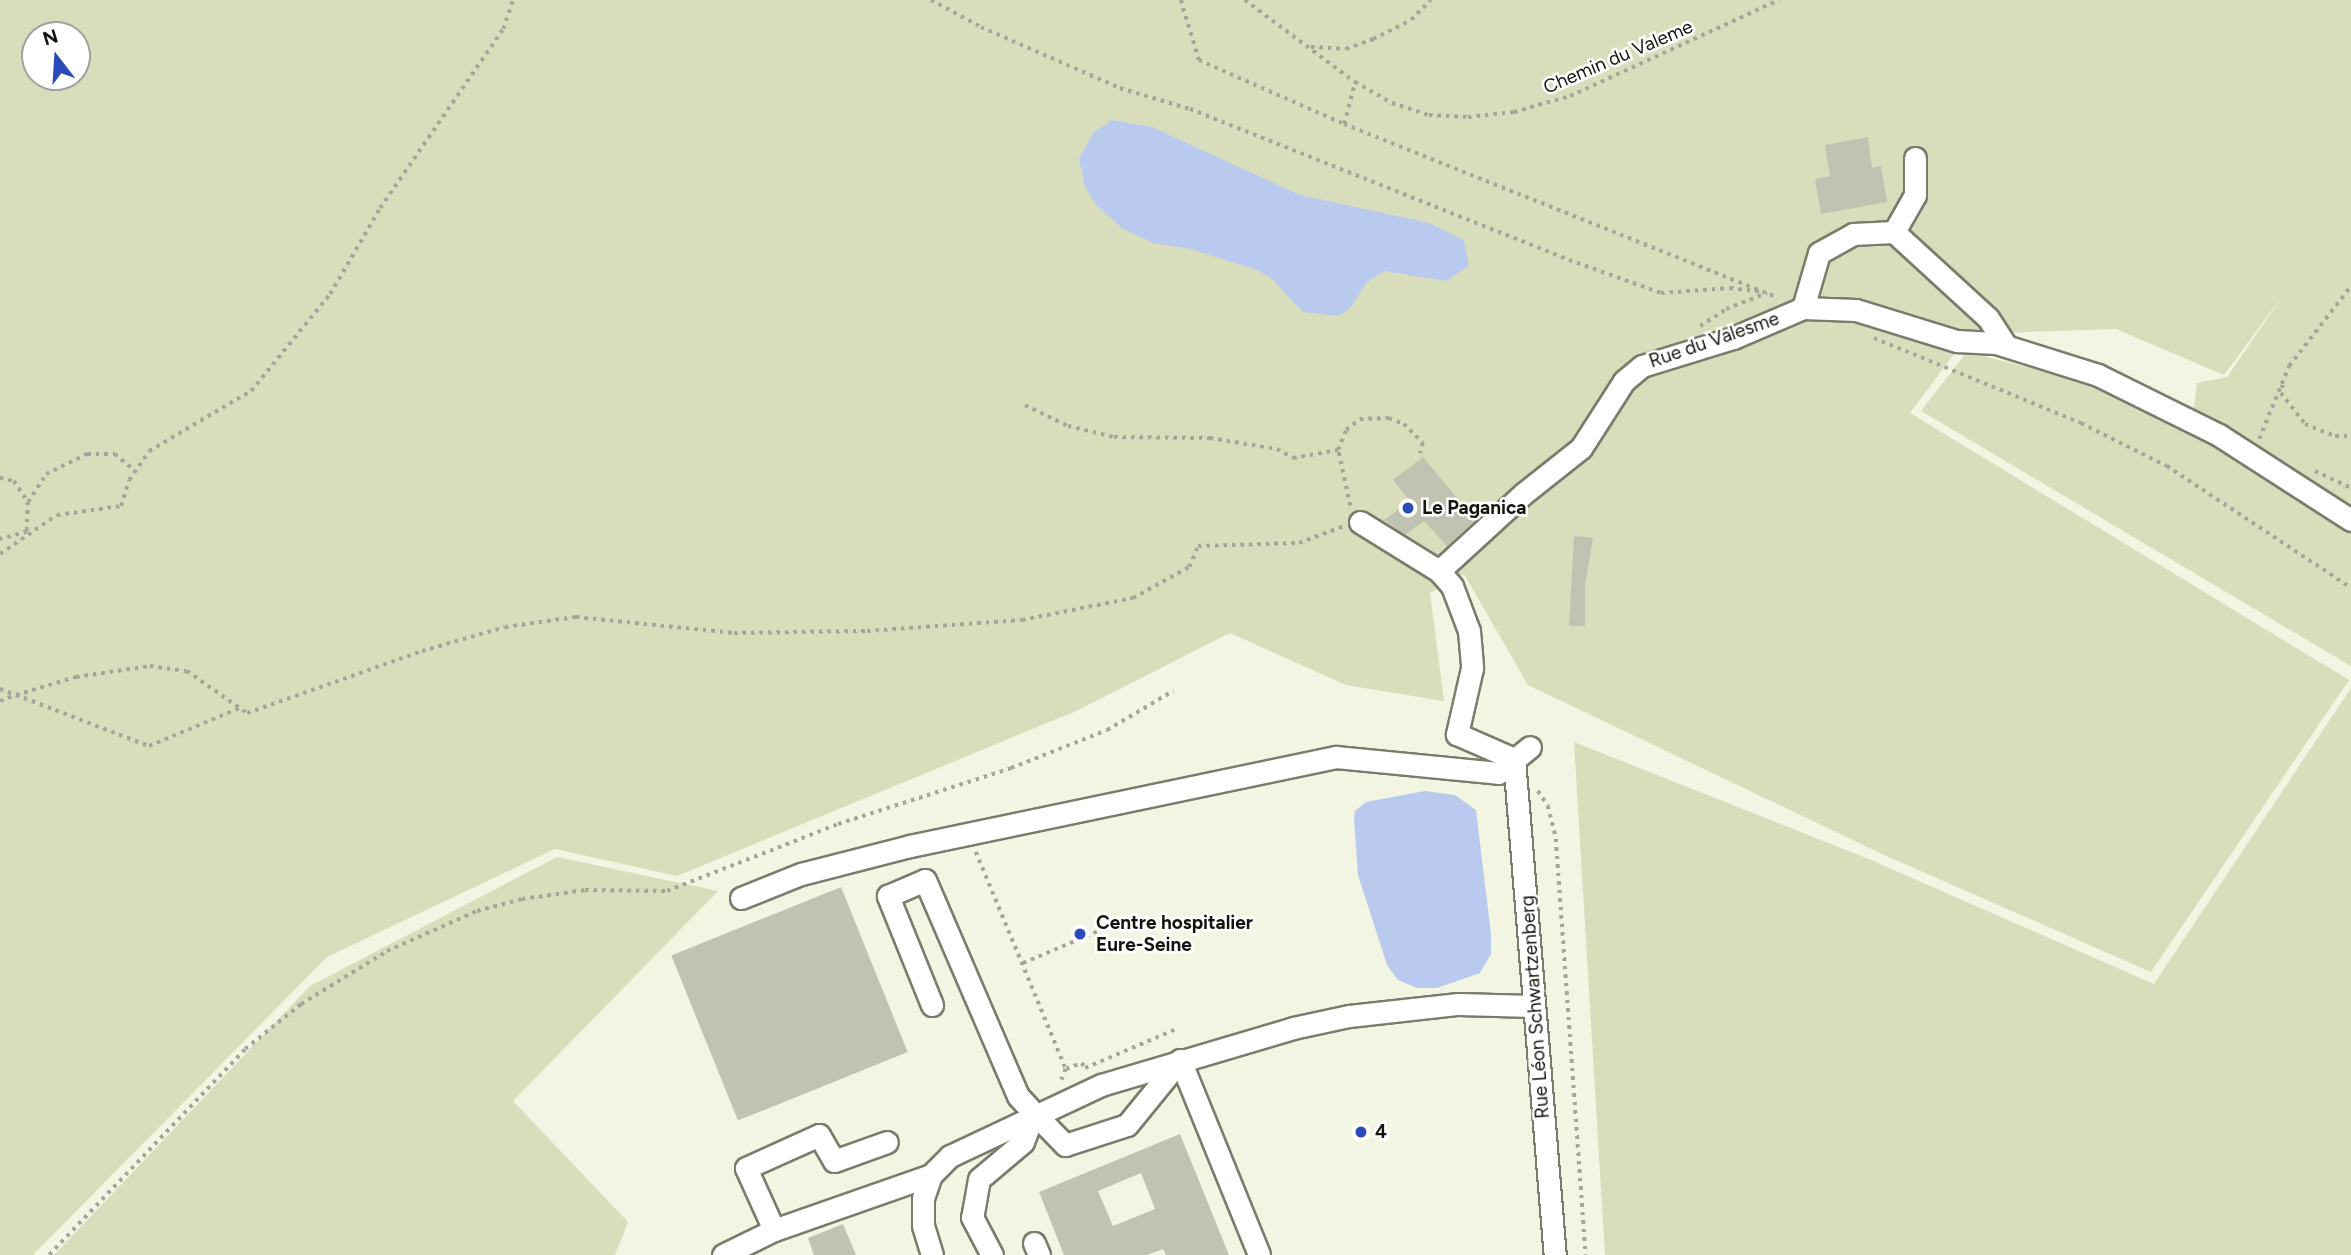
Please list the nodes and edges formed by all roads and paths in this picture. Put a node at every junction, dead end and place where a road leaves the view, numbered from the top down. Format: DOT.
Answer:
graph roads {
  1 [pos="513,0"];
  2 [pos="931,0"];
  3 [pos="1181,0"];
  4 [pos="1245,0"];
  5 [pos="1430,0"];
  6 [pos="1779,0"];
  7 [pos="1308,47"];
  8 [pos="1199,60"];
  9 [pos="1355,82"];
  10 [pos="1344,124"];
  11 [pos="1915,158"];
  12 [pos="1894,232"];
  13 [pos="2351,286"];
  14 [pos="1803,309"];
  15 [pos="2006,346"];
  16 [pos="1670,354"];
  17 [pos="2288,366"];
  18 [pos="1025,405"];
  19 [pos="2351,436"];
  20 [pos="1338,450"];
  21 [pos="1420,454"];
  22 [pos="2256,458"];
  23 [pos="135,471"];
  24 [pos="0,478"];
  25 [pos="28,502"];
  26 [pos="2351,520"];
  27 [pos="1360,522"];
  28 [pos="27,532"];
  29 [pos="0,539"];
  30 [pos="0,554"];
  31 [pos="1439,571"];
  32 [pos="0,689"];
  33 [pos="1173,691"];
  34 [pos="16,695"];
  35 [pos="0,701"];
  36 [pos="240,708"];
  37 [pos="1522,753"];
  38 [pos="1520,788"];
  39 [pos="976,850"];
  40 [pos="741,898"];
  41 [pos="1129,918"];
  42 [pos="1023,963"];
  43 [pos="932,1004"];
  44 [pos="1533,1006"];
  45 [pos="1174,1030"];
  46 [pos="1180,1060"];
  47 [pos="1066,1069"];
  48 [pos="1061,1102"];
  49 [pos="1034,1113"];
  50 [pos="887,1142"];
  51 [pos="931,1175"];
  52 [pos="774,1230"];
  53 [pos="50,1255"];
  54 [pos="723,1255"];
  55 [pos="932,1255"];
  56 [pos="992,1255"];
  57 [pos="1259,1255"];
  58 [pos="1555,1255"];
  59 [pos="1587,1255"];
  1 -- 23 [label="path"];
  2 -- 16 [label="path"];
  3 -- 8 [label="path"];
  4 -- 7 [label="path, Chemin du Valeme"];
  5 -- 7 [label="path"];
  6 -- 9 [label="path, Chemin du Valeme"];
  7 -- 9 [label="path, Chemin du Valeme"];
  9 -- 10 [label="path"];
  11 -- 12 [label="street"];
  12 -- 14 [label="street"];
  12 -- 15 [label="street"];
  13 -- 17 [label="path"];
  14 -- 15 [label="street, Rue du Valesme"];
  14 -- 16 [label="street, Rue du Valesme"];
  15 -- 22 [label="street, Rue du Valesme"];
  16 -- 31 [label="street, Rue du Valesme"];
  17 -- 19 [label="path"];
  17 -- 22 [label="path"];
  18 -- 20 [label="path"];
  20 -- 21 [label="path"];
  20 -- 27 [label="path"];
  22 -- 26 [label="street, Rue du Valesme"];
  23 -- 25 [label="path"];
  23 -- 28 [label="path"];
  24 -- 25 [label="path"];
  25 -- 28 [label="path"];
  27 -- 31 [label="street"];
  27 -- 36 [label="path"];
  28 -- 29 [label="path"];
  28 -- 30 [label="path"];
  31 -- 37 [label="street"];
  32 -- 34 [label="path"];
  33 -- 53 [label="path"];
  34 -- 35 [label="path"];
  34 -- 36 [label="path"];
  34 -- 36 [label="path"];
  37 -- 38 [label="street, Rue Léon Schwartzenberg"];
  37 -- 40 [label="street"];
  38 -- 44 [label="street, Rue Léon Schwartzenberg"];
  38 -- 59 [label="path"];
  39 -- 42 [label="path"];
  41 -- 42 [label="path"];
  42 -- 47 [label="path"];
  43 -- 49 [label="street"];
  44 -- 46 [label="street"];
  44 -- 58 [label="street, Rue Léon Schwartzenberg"];
  45 -- 47 [label="path"];
  46 -- 48 [label="street"];
  46 -- 49 [label="street"];
  46 -- 57 [label="street"];
  47 -- 48 [label="path"];
  48 -- 49 [label="street"];
  49 -- 51 [label="street"];
  49 -- 56 [label="street"];
  50 -- 52 [label="street"];
  51 -- 52 [label="street"];
  51 -- 55 [label="street"];
  52 -- 54 [label="street"];
}
